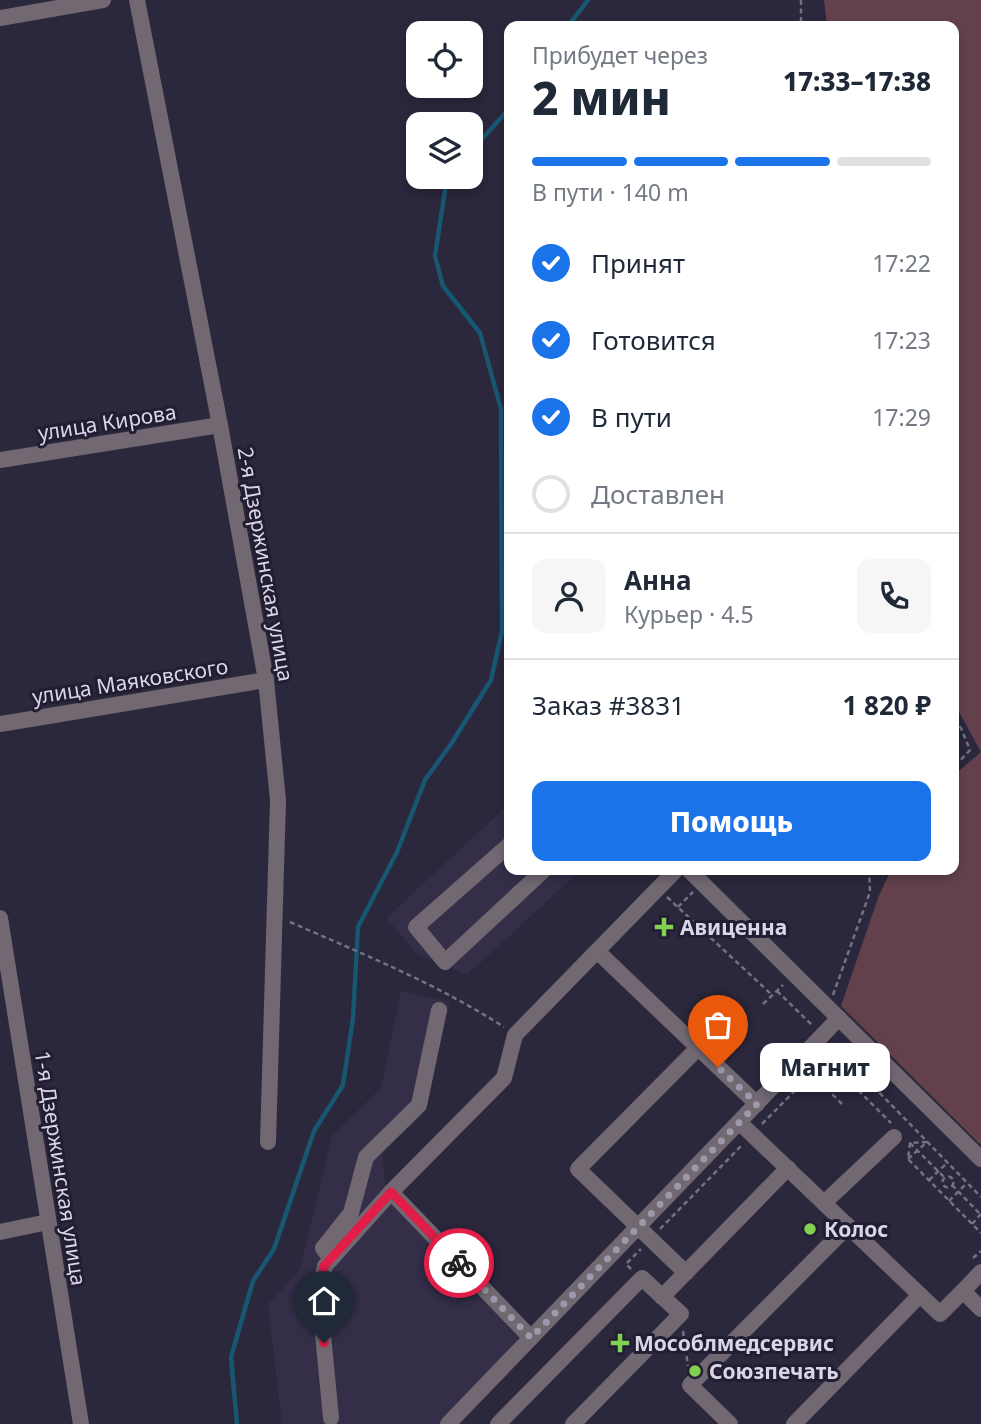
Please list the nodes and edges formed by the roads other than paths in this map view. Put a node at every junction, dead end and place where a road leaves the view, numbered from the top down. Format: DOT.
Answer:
graph roads {
  1 [pos="103,0"];
  2 [pos="137,0"];
  3 [pos="0,18"];
  4 [pos="220,425"];
  5 [pos="0,460"];
  6 [pos="266,680"];
  7 [pos="0,724"];
  8 [pos="504,849"];
  9 [pos="539,875"];
  10 [pos="671,875"];
  11 [pos="695,875"];
  12 [pos="0,918"];
  13 [pos="597,951"];
  14 [pos="6,992"];
  15 [pos="439,1010"];
  16 [pos="834,1013"];
  17 [pos="698,1048"];
  18 [pos="757,1104"];
  19 [pos="739,1122"];
  20 [pos="894,1132"];
  21 [pos="268,1142"];
  22 [pos="981,1159"];
  23 [pos="788,1168"];
  24 [pos="391,1192"];
  25 [pos="824,1203"];
  26 [pos="48,1223"];
  27 [pos="848,1226"];
  28 [pos="637,1228"];
  29 [pos="0,1232"];
  30 [pos="331,1259"];
  31 [pos="981,1272"];
  32 [pos="686,1273"];
  33 [pos="962,1291"];
  34 [pos="920,1295"];
  35 [pos="662,1297"];
  36 [pos="981,1309"];
  37 [pos="531,1338"];
  38 [pos="331,1418"];
  39 [pos="81,1424"];
  40 [pos="450,1424"];
  41 [pos="498,1424"];
  42 [pos="573,1424"];
  43 [pos="730,1424"];
  44 [pos="794,1424"];
  1 -- 3 [label="street"];
  2 -- 4 [label="street, 2-я Дзержинская улица"];
  4 -- 5 [label="street, улица Кирова"];
  4 -- 6 [label="street, 2-я Дзержинская улица"];
  6 -- 7 [label="street, улица Маяковского"];
  6 -- 21 [label="street, 2-я Дзержинская улица"];
  8 -- 9 [label="street"];
  10 -- 13 [label="street"];
  11 -- 16 [label="street"];
  12 -- 14 [label="street, 1-я Дзержинская улица"];
  13 -- 17 [label="street"];
  13 -- 24 [label="street"];
  14 -- 26 [label="street, 1-я Дзержинская улица"];
  15 -- 30 [label="street"];
  16 -- 18 [label="street"];
  16 -- 22 [label="street"];
  17 -- 18 [label="street"];
  17 -- 28 [label="street"];
  18 -- 19 [label="street"];
  19 -- 23 [label="street"];
  19 -- 28 [label="street"];
  20 -- 25 [label="street"];
  23 -- 25 [label="street"];
  23 -- 32 [label="street"];
  24 -- 30 [label="street"];
  24 -- 37 [label="street"];
  25 -- 27 [label="street"];
  26 -- 29 [label="street"];
  26 -- 39 [label="street, 1-я Дзержинская улица"];
  27 -- 34 [label="street"];
  27 -- 43 [label="street"];
  28 -- 32 [label="street"];
  28 -- 37 [label="street"];
  30 -- 38 [label="street"];
  31 -- 33 [label="street"];
  32 -- 35 [label="street"];
  33 -- 34 [label="street"];
  33 -- 36 [label="street"];
  34 -- 44 [label="street"];
  35 -- 41 [label="street"];
  35 -- 42 [label="street"];
  37 -- 40 [label="street"];
}
